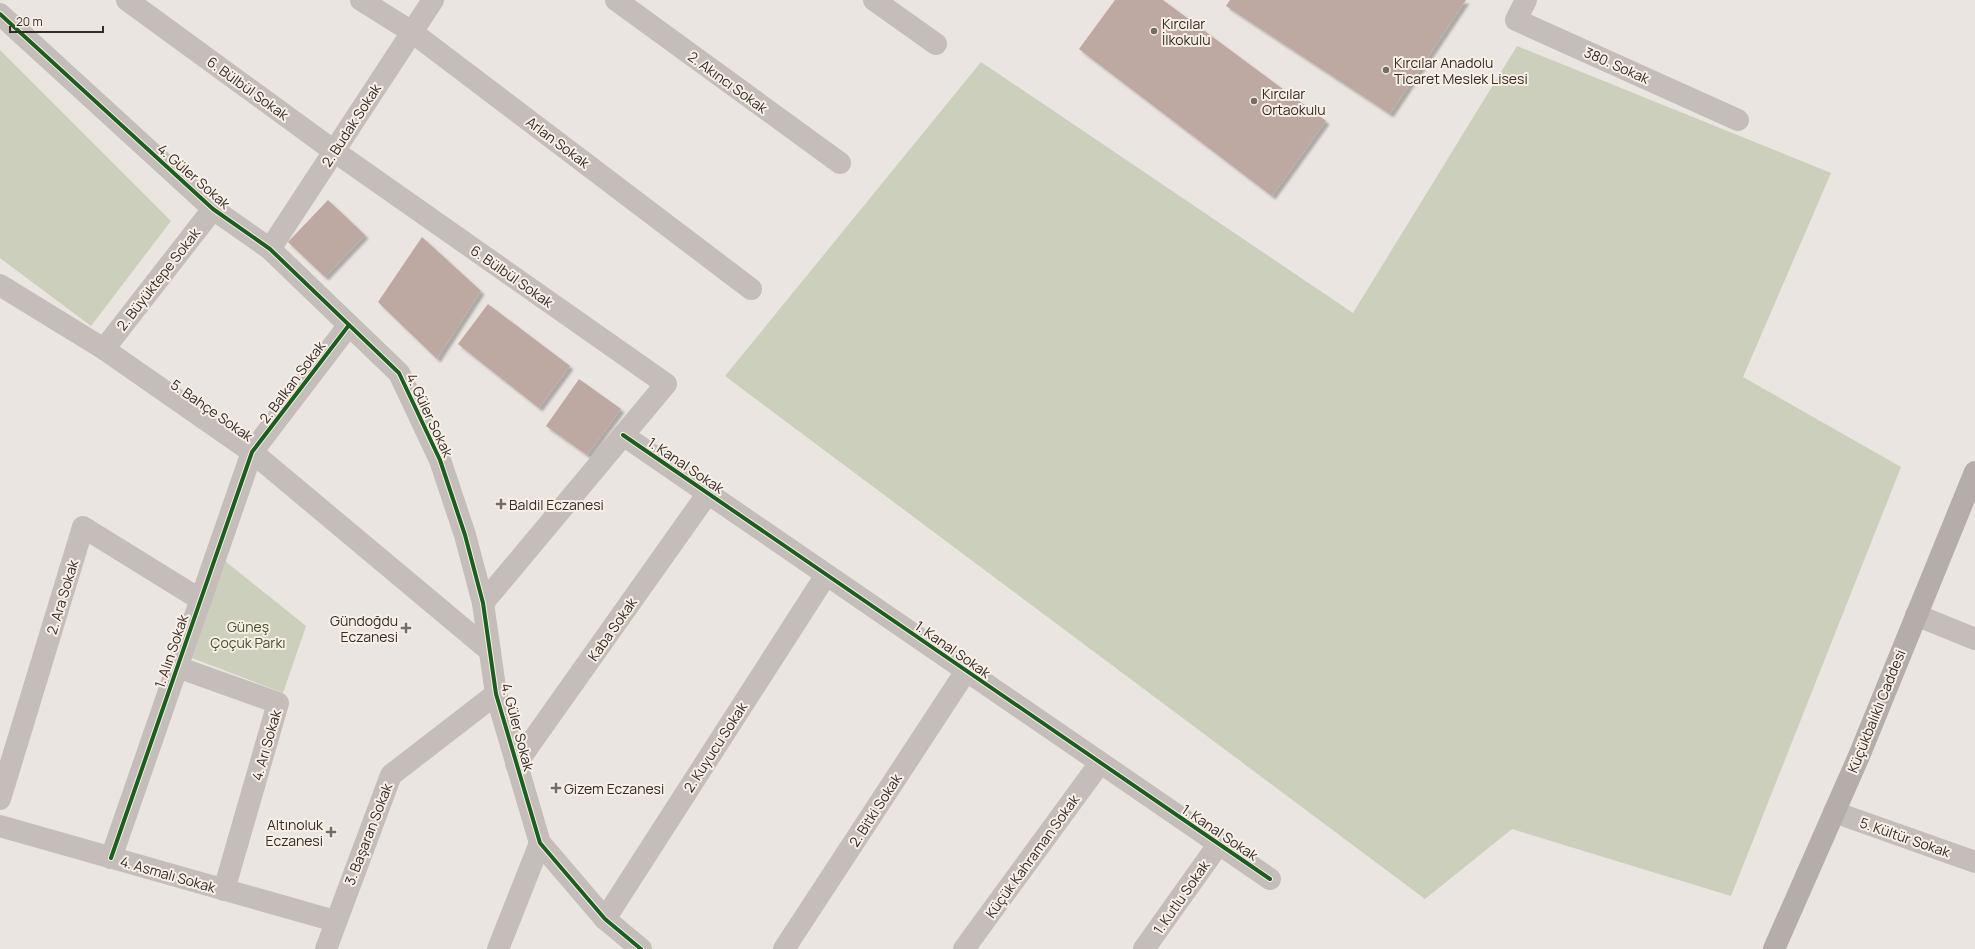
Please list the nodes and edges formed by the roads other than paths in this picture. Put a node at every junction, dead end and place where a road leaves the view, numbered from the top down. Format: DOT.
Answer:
graph roads {
  1 [pos="127,0"];
  2 [pos="361,0"];
  3 [pos="433,0"];
  4 [pos="616,0"];
  5 [pos="874,0"];
  6 [pos="1526,0"];
  7 [pos="0,14"];
  8 [pos="412,32"];
  9 [pos="936,44"];
  10 [pos="1738,120"];
  11 [pos="334,151"];
  12 [pos="840,163"];
  13 [pos="213,209"];
  14 [pos="270,249"];
  15 [pos="0,285"];
  16 [pos="751,289"];
  17 [pos="349,325"];
  18 [pos="104,349"];
  19 [pos="623,435"];
  20 [pos="252,452"];
  21 [pos="1975,472"];
  22 [pos="708,494"];
  23 [pos="826,575"];
  24 [pos="201,600"];
  25 [pos="483,603"];
  26 [pos="1916,615"];
  27 [pos="1975,639"];
  28 [pos="490,651"];
  29 [pos="177,667"];
  30 [pos="966,671"];
  31 [pos="496,694"];
  32 [pos="1100,763"];
  33 [pos="516,764"];
  34 [pos="0,799"];
  35 [pos="1834,812"];
  36 [pos="0,826"];
  37 [pos="540,843"];
  38 [pos="1218,845"];
  39 [pos="111,858"];
  40 [pos="1975,862"];
  41 [pos="1270,879"];
  42 [pos="224,890"];
  43 [pos="605,919"];
  44 [pos="335,921"];
  45 [pos="326,949"];
  46 [pos="498,949"];
  47 [pos="641,949"];
  48 [pos="784,949"];
  49 [pos="964,949"];
  50 [pos="1144,949"];
  51 [pos="1774,949"];
  1 -- 11 [label="street, 6. Bülbül Sokak"];
  2 -- 8 [label="street, Arlan Sokak"];
  3 -- 8 [label="street, 2. Budak Sokak"];
  4 -- 12 [label="street, 2. Akıncı Sokak"];
  5 -- 9 [label="street"];
  6 -- 10 [label="street, 380. Sokak"];
  7 -- 13 [label="street, 4. Güler Sokak"];
  8 -- 11 [label="street, 2. Budak Sokak"];
  8 -- 16 [label="street, Arlan Sokak"];
  11 -- 14 [label="street, 2. Budak Sokak"];
  11 -- 19 [label="street, 6. Bülbül Sokak"];
  13 -- 14 [label="street, 4. Güler Sokak"];
  13 -- 18 [label="street, 2. Büyüktepe Sokak"];
  14 -- 17 [label="street, 4. Güler Sokak"];
  15 -- 18 [label="street, 5. Bahçe Sokak"];
  17 -- 20 [label="street, 2. Balkan Sokak"];
  17 -- 25 [label="street, 4. Güler Sokak"];
  18 -- 20 [label="street, 5. Bahçe Sokak"];
  19 -- 22 [label="street, 1. Kanal Sokak"];
  19 -- 25 [label="street, 6. Bülbül Sokak"];
  20 -- 24 [label="street, 1. Alın Sokak"];
  20 -- 28 [label="street, 5. Bahçe Sokak"];
  21 -- 26 [label="main road, Küçükbalıklı Caddesi"];
  22 -- 23 [label="street, 1. Kanal Sokak"];
  22 -- 33 [label="street, Kaba Sokak"];
  23 -- 30 [label="street, 1. Kanal Sokak"];
  23 -- 43 [label="street, 2. Kuyucu Sokak"];
  24 -- 29 [label="street, 1. Alın Sokak"];
  24 -- 34 [label="street, 2. Ara Sokak"];
  25 -- 28 [label="street, 4. Güler Sokak"];
  26 -- 27 [label="street"];
  26 -- 35 [label="main road, Küçükbalıklı Caddesi"];
  28 -- 31 [label="street, 4. Güler Sokak"];
  29 -- 39 [label="street, 1. Alın Sokak"];
  29 -- 42 [label="street, 4. Arı Sokak"];
  30 -- 32 [label="street, 1. Kanal Sokak"];
  30 -- 48 [label="street, 2. Bitki Sokak"];
  31 -- 33 [label="street, 4. Güler Sokak"];
  31 -- 44 [label="street, 3. Başaran Sokak"];
  32 -- 38 [label="street, 1. Kanal Sokak"];
  32 -- 49 [label="street, Küçük Kahraman Sokak"];
  33 -- 37 [label="street, 4. Güler Sokak"];
  35 -- 40 [label="street, 5. Kültür Sokak"];
  35 -- 51 [label="main road, Küçükbalıklı Caddesi"];
  36 -- 39 [label="street, 4. Asmalı Sokak"];
  37 -- 43 [label="street, 4. Güler Sokak"];
  37 -- 46 [label="street"];
  38 -- 41 [label="street, 1. Kanal Sokak"];
  38 -- 50 [label="street, 1. Kutlu Sokak"];
  39 -- 42 [label="street, 4. Asmalı Sokak"];
  42 -- 44 [label="street, 4. Asmalı Sokak"];
  43 -- 47 [label="street, 4. Güler Sokak"];
  44 -- 45 [label="street, 3. Başaran Sokak"];
}
